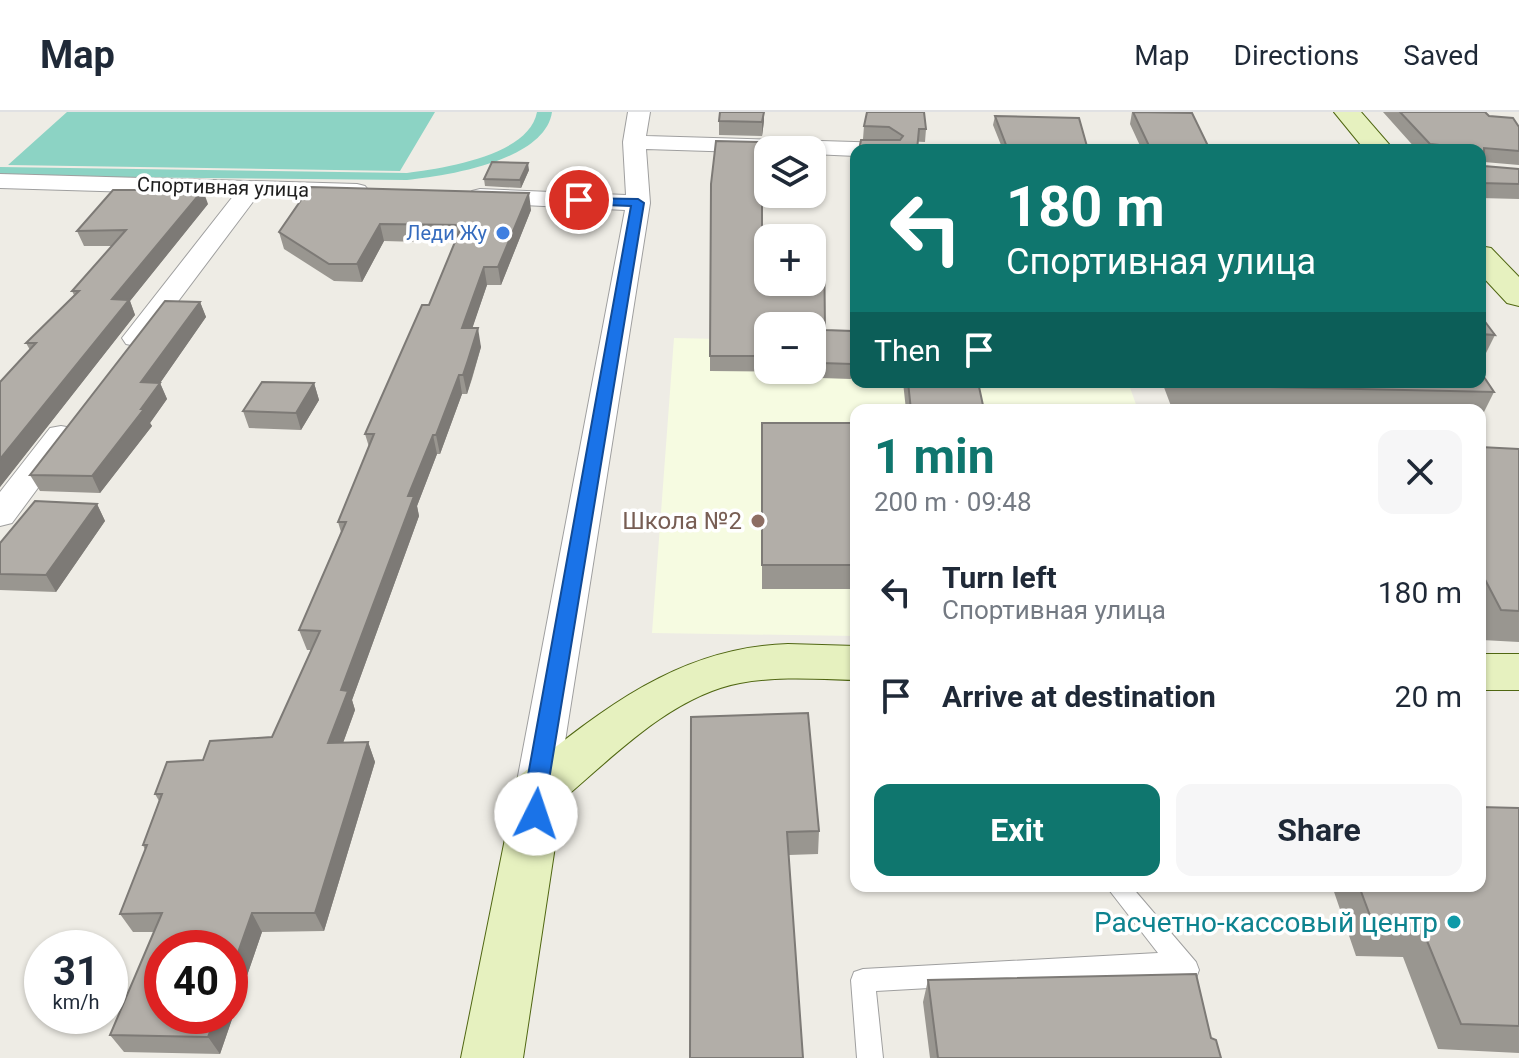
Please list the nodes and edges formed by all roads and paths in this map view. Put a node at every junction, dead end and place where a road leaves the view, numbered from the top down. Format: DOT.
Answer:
graph roads {
  1 [pos="639,112"];
  2 [pos="1347,112"];
  3 [pos="634,142"];
  4 [pos="1375,144"];
  5 [pos="850,149"];
  6 [pos="0,181"];
  7 [pos="252,187"];
  8 [pos="376,192"];
  9 [pos="453,195"];
  10 [pos="638,203"];
  11 [pos="1486,261"];
  12 [pos="1519,296"];
  13 [pos="116,363"];
  14 [pos="78,414"];
  15 [pos="0,515"];
  16 [pos="850,663"];
  17 [pos="1486,672"];
  18 [pos="1519,672"];
  19 [pos="536,792"];
  20 [pos="1122,892"];
  21 [pos="1181,963"];
  22 [pos="1198,984"];
  23 [pos="492,1058"];
  24 [pos="870,1058"];
  1 -- 3 [label="street"];
  2 -- 4 [label="street"];
  3 -- 5 [label="street"];
  3 -- 10 [label="street"];
  6 -- 7 [label="street, Спортивная улица"];
  7 -- 8 [label="street, Спортивная улица"];
  7 -- 13 [label="street"];
  9 -- 10 [label="street"];
  10 -- 19 [label="street"];
  11 -- 12 [label="street"];
  14 -- 15 [label="street"];
  16 -- 19 [label="street"];
  17 -- 18 [label="street"];
  19 -- 23 [label="street"];
  20 -- 21 [label="lane"];
  21 -- 22 [label="lane"];
  21 -- 24 [label="lane"];
}
